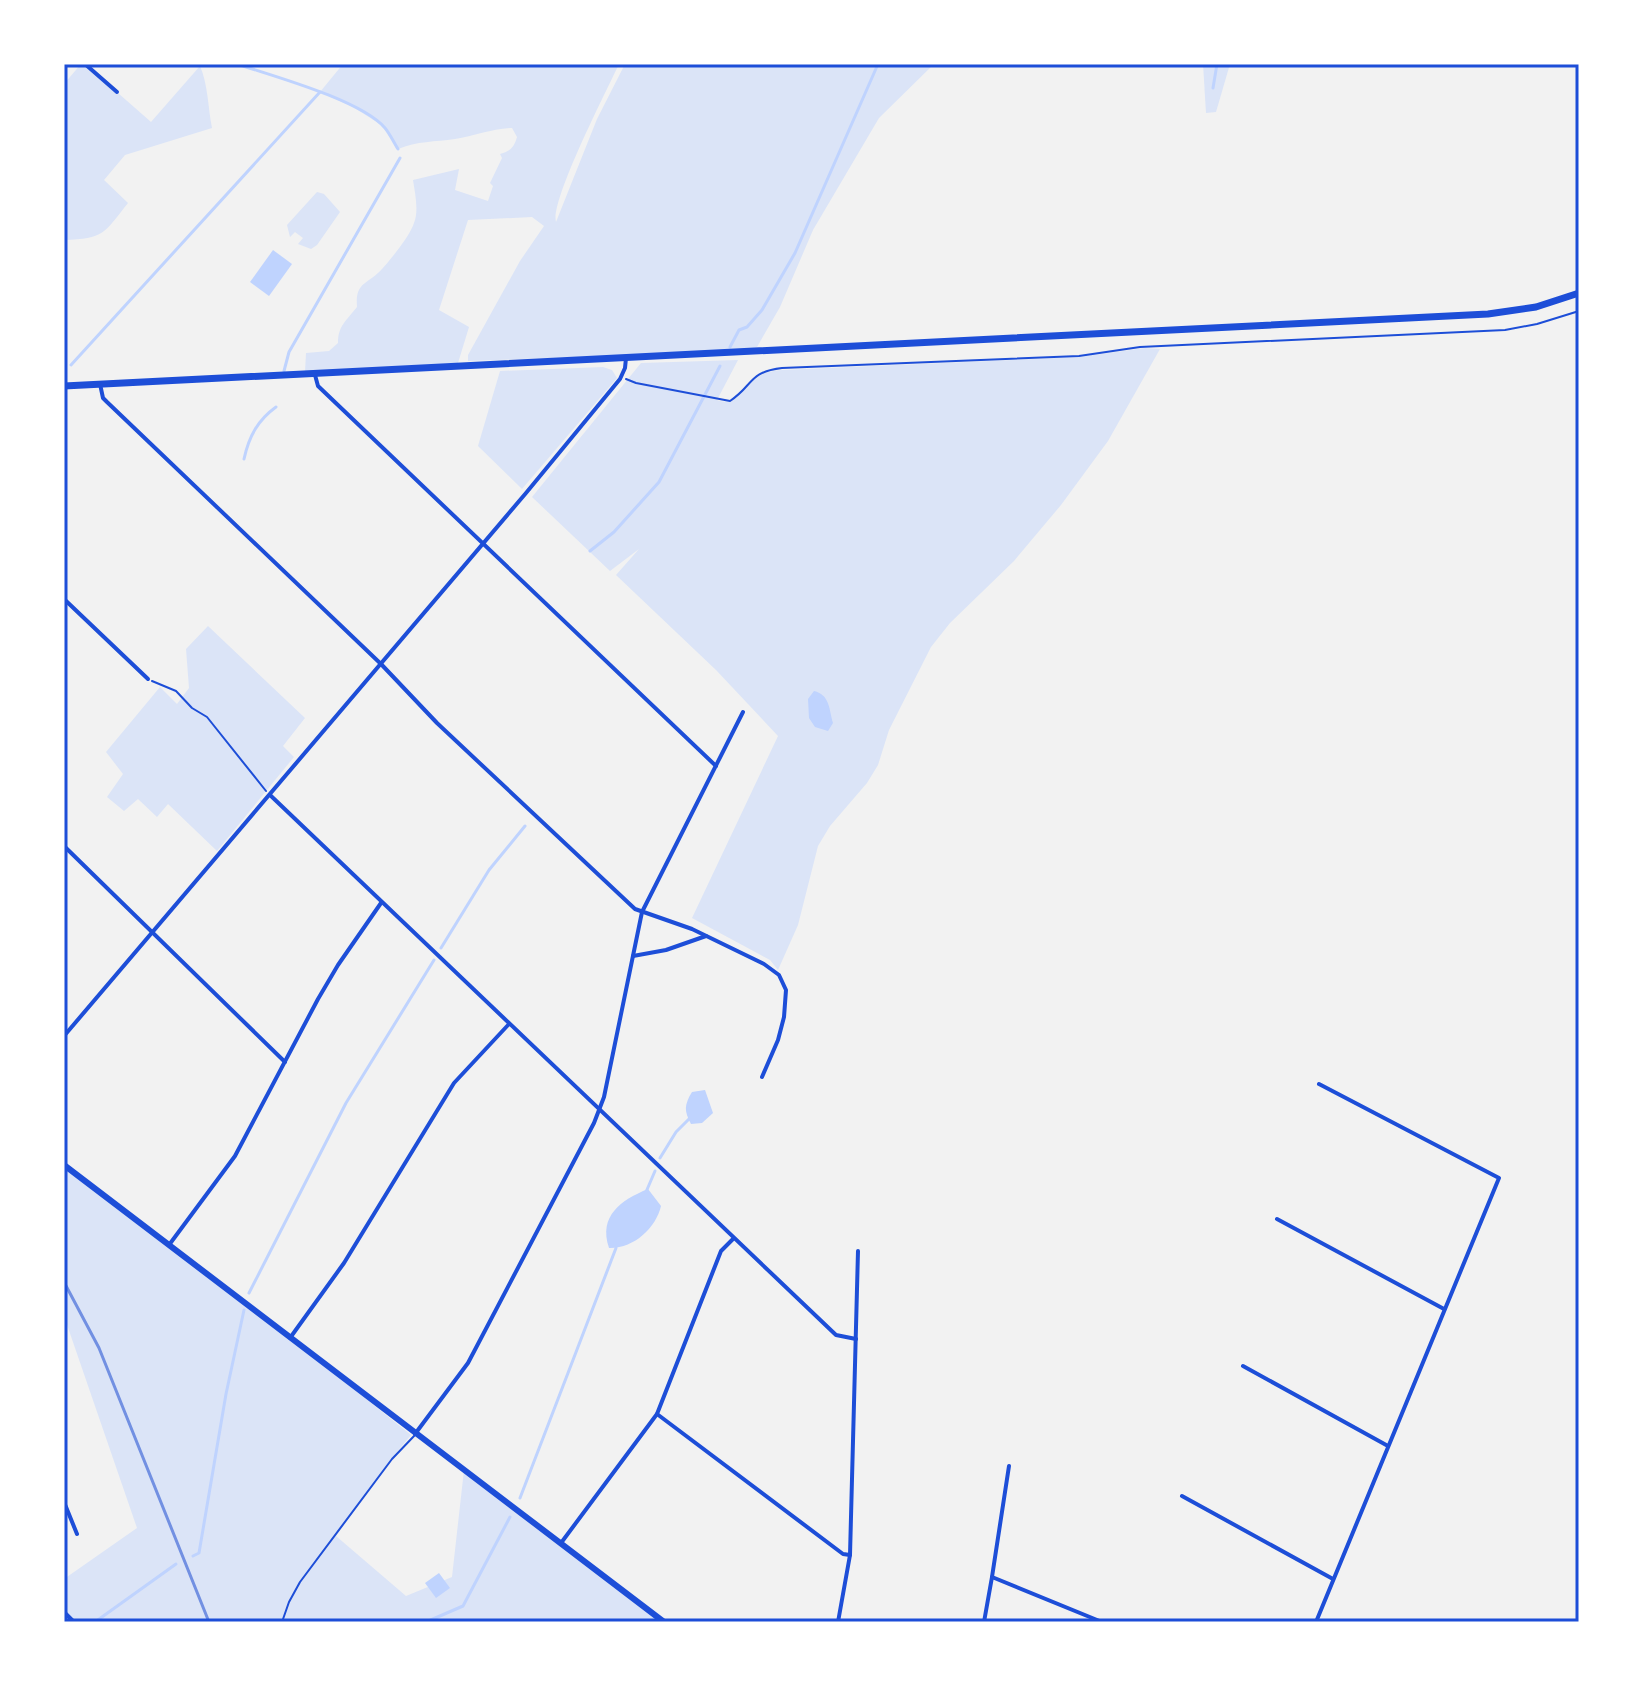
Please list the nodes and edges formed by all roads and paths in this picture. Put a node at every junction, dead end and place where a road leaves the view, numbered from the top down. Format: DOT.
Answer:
graph roads {
  1 [pos="85,64"];
  2 [pos="117,92"];
  3 [pos="1579,293"];
  4 [pos="1579,311"];
  5 [pos="626,358"];
  6 [pos="315,375"];
  7 [pos="622,376"];
  8 [pos="100,384"];
  9 [pos="64,386"];
  10 [pos="482,545"];
  11 [pos="64,599"];
  12 [pos="381,664"];
  13 [pos="148,679"];
  14 [pos="743,712"];
  15 [pos="716,766"];
  16 [pos="270,795"];
  17 [pos="64,846"];
  18 [pos="381,903"];
  19 [pos="642,912"];
  20 [pos="153,931"];
  21 [pos="706,936"];
  22 [pos="633,956"];
  23 [pos="509,1024"];
  24 [pos="64,1036"];
  25 [pos="285,1062"];
  26 [pos="762,1077"];
  27 [pos="1319,1084"];
  28 [pos="600,1110"];
  29 [pos="64,1165"];
  30 [pos="1277,1219"];
  31 [pos="733,1239"];
  32 [pos="169,1245"];
  33 [pos="858,1251"];
  34 [pos="1444,1309"];
  35 [pos="290,1338"];
  36 [pos="856,1339"];
  37 [pos="1243,1366"];
  38 [pos="657,1414"];
  39 [pos="415,1434"];
  40 [pos="1388,1446"];
  41 [pos="1009,1466"];
  42 [pos="1182,1496"];
  43 [pos="64,1502"];
  44 [pos="77,1534"];
  45 [pos="561,1543"];
  46 [pos="850,1555"];
  47 [pos="992,1577"];
  48 [pos="1333,1579"];
  49 [pos="64,1612"];
  50 [pos="74,1622"];
  51 [pos="282,1622"];
  52 [pos="664,1622"];
  53 [pos="838,1622"];
  54 [pos="984,1622"];
  55 [pos="1102,1622"];
  56 [pos="1316,1622"];
  1 -- 2 [label="street"];
  3 -- 5 [label="main road"];
  4 -- 7 [label="path"];
  5 -- 6 [label="main road"];
  5 -- 7 [label="street"];
  6 -- 8 [label="main road"];
  6 -- 10 [label="street"];
  7 -- 10 [label="street"];
  8 -- 9 [label="main road"];
  8 -- 12 [label="street"];
  10 -- 12 [label="street"];
  10 -- 15 [label="street"];
  11 -- 13 [label="street"];
  12 -- 16 [label="street"];
  12 -- 19 [label="street"];
  13 -- 16 [label="path"];
  14 -- 15 [label="street"];
  15 -- 19 [label="street"];
  16 -- 18 [label="street"];
  16 -- 20 [label="street"];
  17 -- 20 [label="street"];
  18 -- 23 [label="street"];
  18 -- 25 [label="street"];
  19 -- 21 [label="street"];
  19 -- 22 [label="street"];
  20 -- 24 [label="street"];
  20 -- 25 [label="street"];
  21 -- 22 [label="street"];
  21 -- 26 [label="street"];
  22 -- 28 [label="street"];
  23 -- 28 [label="street"];
  23 -- 35 [label="street"];
  25 -- 32 [label="street"];
  27 -- 34 [label="street"];
  28 -- 31 [label="street"];
  28 -- 39 [label="street"];
  29 -- 32 [label="main road"];
  30 -- 34 [label="street"];
  31 -- 36 [label="street"];
  31 -- 38 [label="street"];
  32 -- 35 [label="main road"];
  33 -- 36 [label="street"];
  34 -- 40 [label="street"];
  35 -- 39 [label="main road"];
  36 -- 46 [label="street"];
  37 -- 40 [label="street"];
  38 -- 45 [label="street"];
  38 -- 46 [label="street"];
  39 -- 45 [label="main road"];
  39 -- 51 [label="lane"];
  40 -- 48 [label="street"];
  41 -- 47 [label="street"];
  42 -- 48 [label="street"];
  43 -- 44 [label="street"];
  45 -- 52 [label="main road"];
  46 -- 53 [label="street"];
  47 -- 54 [label="street"];
  47 -- 55 [label="street"];
  48 -- 56 [label="street"];
  49 -- 50 [label="street"];
}
